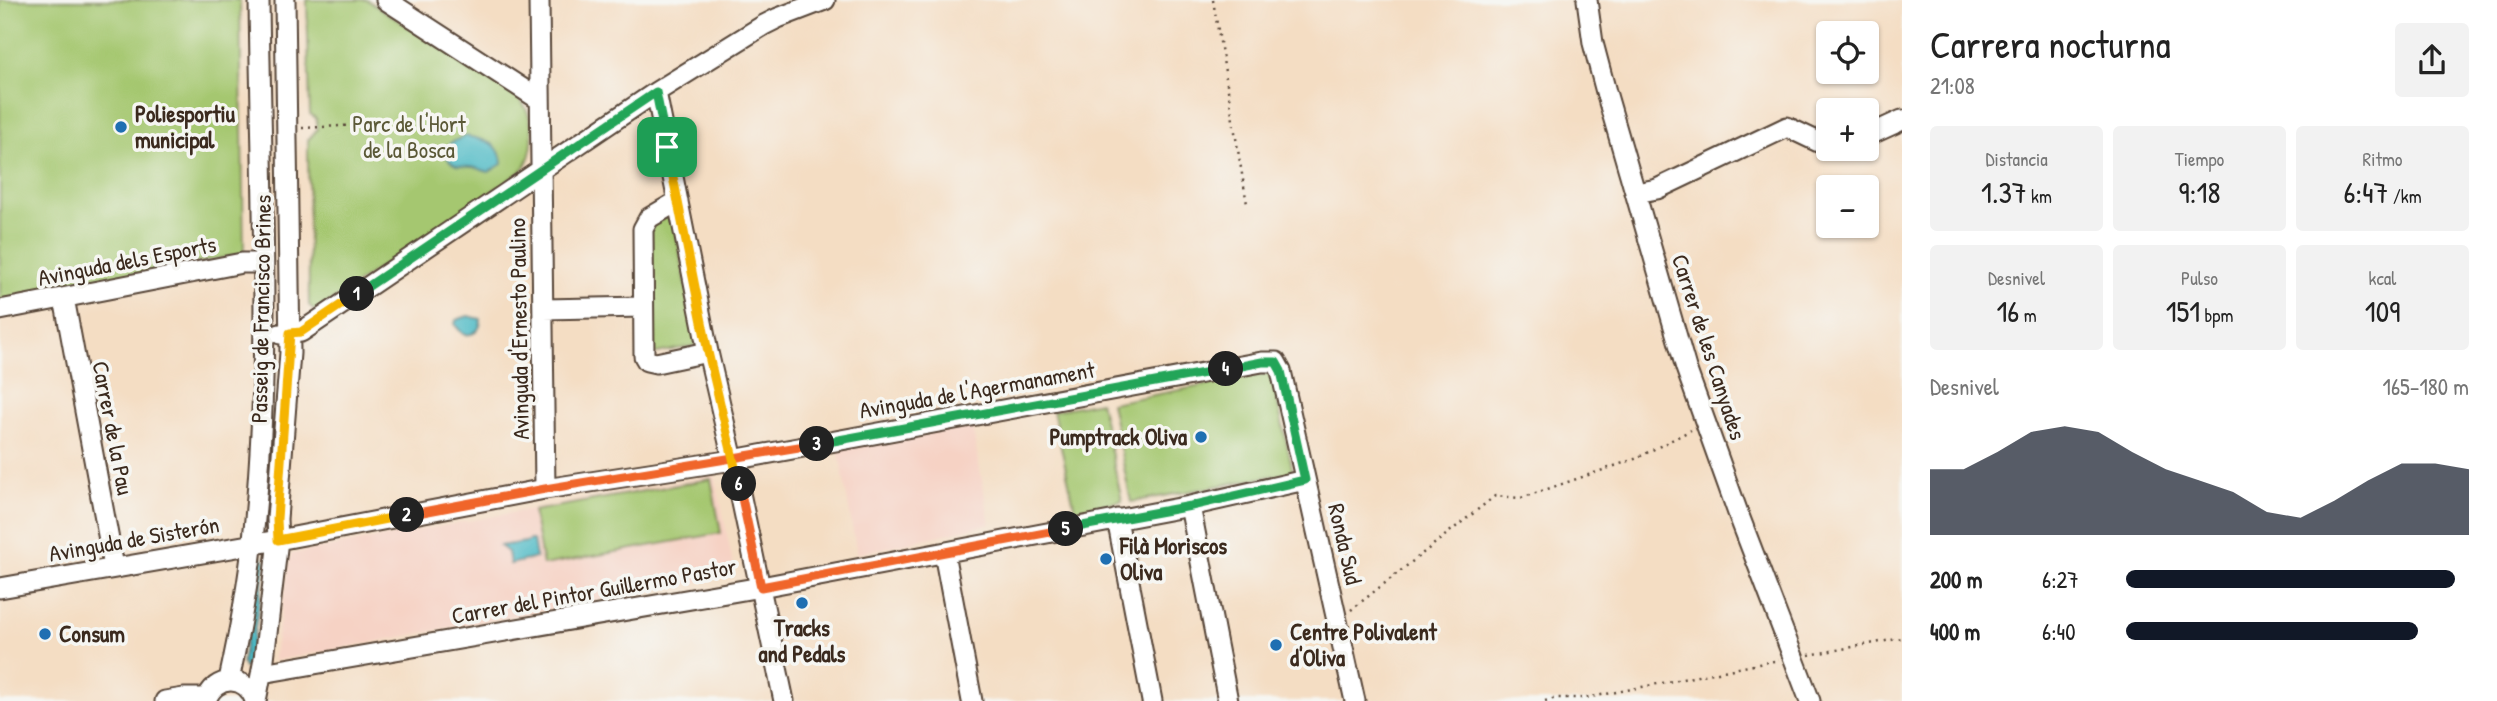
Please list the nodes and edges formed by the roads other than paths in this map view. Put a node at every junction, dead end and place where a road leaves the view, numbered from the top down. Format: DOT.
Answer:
graph roads {
  1 [pos="259,0"];
  2 [pos="285,0"];
  3 [pos="386,0"];
  4 [pos="539,0"];
  5 [pos="825,0"];
  6 [pos="1587,0"];
  7 [pos="777,9"];
  8 [pos="656,92"];
  9 [pos="540,100"];
  10 [pos="1902,120"];
  11 [pos="1879,131"];
  12 [pos="1816,140"];
  13 [pos="540,170"];
  14 [pos="1636,193"];
  15 [pos="678,201"];
  16 [pos="263,263"];
  17 [pos="64,298"];
  18 [pos="643,307"];
  19 [pos="544,309"];
  20 [pos="0,310"];
  21 [pos="264,343"];
  22 [pos="290,343"];
  23 [pos="708,352"];
  24 [pos="733,460"];
  25 [pos="1305,480"];
  26 [pos="545,489"];
  27 [pos="1191,506"];
  28 [pos="1117,519"];
  29 [pos="278,540"];
  30 [pos="253,543"];
  31 [pos="944,553"];
  32 [pos="114,566"];
  33 [pos="761,587"];
  34 [pos="0,588"];
  35 [pos="262,673"];
  36 [pos="229,680"];
  37 [pos="206,700"];
  38 [pos="165,701"];
  39 [pos="256,701"];
  40 [pos="785,701"];
  41 [pos="972,701"];
  42 [pos="1152,701"];
  43 [pos="1228,701"];
  44 [pos="1355,701"];
  45 [pos="1810,701"];
  1 -- 16 [label="street, Passeig de Francisco Brines"];
  2 -- 22 [label="street, Passeig de Francisco Brines"];
  3 -- 9 [label="street"];
  4 -- 9 [label="street, Avinguda d'Ernesto Paulino"];
  5 -- 7 [label="street"];
  6 -- 14 [label="street, Carrer de les Canyades"];
  7 -- 8 [label="street"];
  8 -- 13 [label="street"];
  8 -- 15 [label="street"];
  9 -- 13 [label="street, Avinguda d'Ernesto Paulino"];
  10 -- 11 [label="street"];
  12 -- 14 [label="street"];
  13 -- 19 [label="street, Avinguda d'Ernesto Paulino"];
  13 -- 22 [label="street"];
  14 -- 45 [label="street, Carrer de les Canyades"];
  15 -- 18 [label="street"];
  15 -- 23 [label="street"];
  16 -- 17 [label="street, Avinguda dels Esports"];
  16 -- 21 [label="street, Passeig de Francisco Brines"];
  17 -- 20 [label="street, Avinguda dels Esports"];
  17 -- 32 [label="street, Carrer de la Pau"];
  18 -- 19 [label="street"];
  18 -- 23 [label="street"];
  19 -- 26 [label="street, Avinguda d'Ernesto Paulino"];
  21 -- 22 [label="street"];
  21 -- 30 [label="street, Passeig de Francisco Brines"];
  22 -- 29 [label="street, Passeig de Francisco Brines"];
  23 -- 24 [label="street"];
  24 -- 25 [label="street, Avinguda de l'Agermanament"];
  24 -- 26 [label="street, Avinguda de l'Agermanament"];
  24 -- 33 [label="street"];
  25 -- 27 [label="street, Carrer del Pintor Guillermo Pastor"];
  25 -- 44 [label="street, Ronda Sud"];
  26 -- 29 [label="street, Avinguda de l'Agermanament"];
  27 -- 28 [label="street, Carrer del Pintor Guillermo Pastor"];
  27 -- 43 [label="street"];
  28 -- 31 [label="street, Carrer del Pintor Guillermo Pastor"];
  28 -- 42 [label="street"];
  29 -- 30 [label="street, Avinguda de Sisterón"];
  29 -- 35 [label="street, Passeig de Francisco Brines"];
  30 -- 32 [label="street, Avinguda de Sisterón"];
  30 -- 36 [label="street, Passeig de Francisco Brines"];
  31 -- 33 [label="street, Carrer del Pintor Guillermo Pastor"];
  31 -- 41 [label="street"];
  32 -- 34 [label="street, Avinguda de Sisterón"];
  33 -- 35 [label="street, Carrer del Pintor Guillermo Pastor"];
  33 -- 40 [label="street"];
  35 -- 39 [label="street, Passeig de Francisco Brines"];
  36 -- 37 [label="street"];
  36 -- 39 [label="street"];
  37 -- 38 [label="street"];
}
